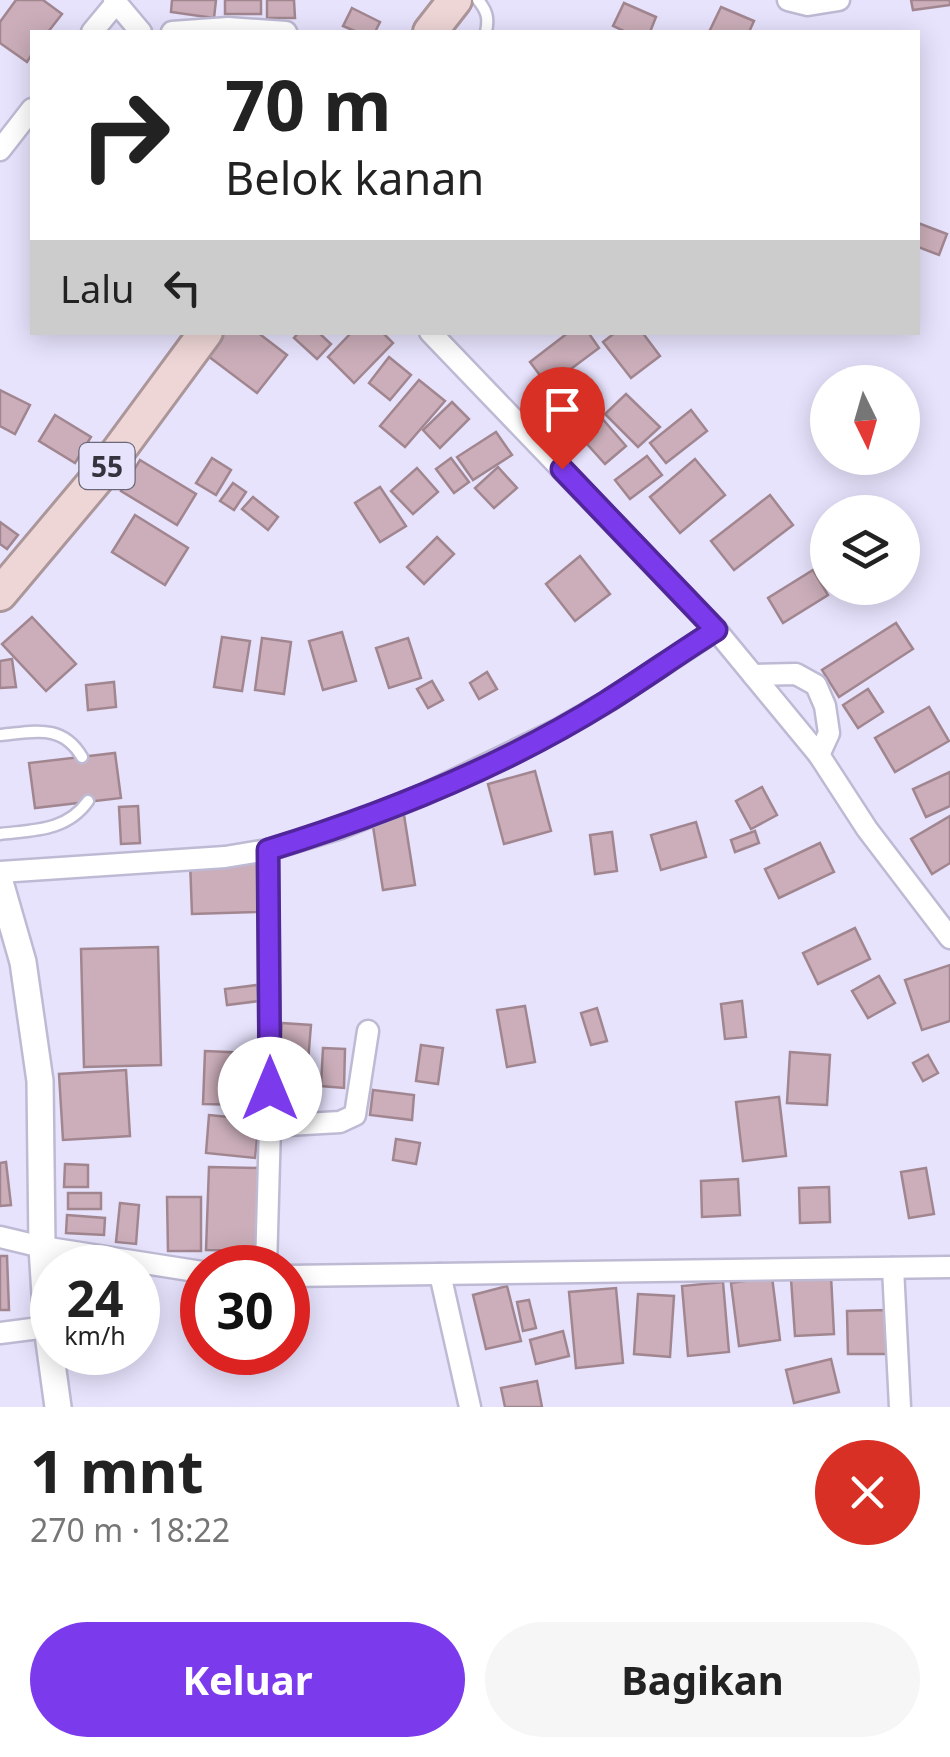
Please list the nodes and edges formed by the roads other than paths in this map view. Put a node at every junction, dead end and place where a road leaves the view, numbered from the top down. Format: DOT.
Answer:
graph roads {
  1 [pos="454,0"];
  2 [pos="478,0"];
  3 [pos="788,0"];
  4 [pos="838,0"];
  5 [pos="115,1"];
  6 [pos="93,30"];
  7 [pos="139,30"];
  8 [pos="184,30"];
  9 [pos="257,30"];
  10 [pos="432,30"];
  11 [pos="486,30"];
  12 [pos="30,112"];
  13 [pos="0,150"];
  14 [pos="204,335"];
  15 [pos="433,335"];
  16 [pos="0,594"];
  17 [pos="716,630"];
  18 [pos="754,675"];
  19 [pos="0,735"];
  20 [pos="82,756"];
  21 [pos="819,756"];
  22 [pos="88,801"];
  23 [pos="0,834"];
  24 [pos="268,850"];
  25 [pos="0,872"];
  26 [pos="0,882"];
  27 [pos="950,938"];
  28 [pos="368,1031"];
  29 [pos="270,1126"];
  30 [pos="0,1237"];
  31 [pos="34,1245"];
  32 [pos="42,1245"];
  33 [pos="267,1245"];
  34 [pos="950,1267"];
  35 [pos="893,1268"];
  36 [pos="440,1274"];
  37 [pos="310,1276"];
  38 [pos="30,1328"];
  39 [pos="0,1333"];
  40 [pos="53,1375"];
  41 [pos="58,1407"];
  42 [pos="470,1407"];
  43 [pos="900,1407"];
  1 -- 10 [label="highway"];
  2 -- 11 [label="lane"];
  3 -- 4 [label="street"];
  5 -- 6 [label="street"];
  5 -- 7 [label="street"];
  8 -- 9 [label="street"];
  12 -- 13 [label="street"];
  14 -- 16 [label="highway, 55"];
  15 -- 17 [label="street"];
  17 -- 18 [label="street"];
  17 -- 24 [label="street"];
  18 -- 21 [label="street"];
  18 -- 21 [label="street"];
  19 -- 20 [label="lane"];
  21 -- 27 [label="street"];
  22 -- 23 [label="lane"];
  24 -- 25 [label="street"];
  24 -- 29 [label="street"];
  26 -- 32 [label="street"];
  28 -- 29 [label="street"];
  29 -- 33 [label="street"];
  30 -- 31 [label="street"];
  34 -- 35 [label="street"];
  35 -- 36 [label="street"];
  35 -- 43 [label="street"];
  36 -- 37 [label="street"];
  36 -- 42 [label="street"];
  38 -- 39 [label="street"];
  40 -- 41 [label="street"];
}
